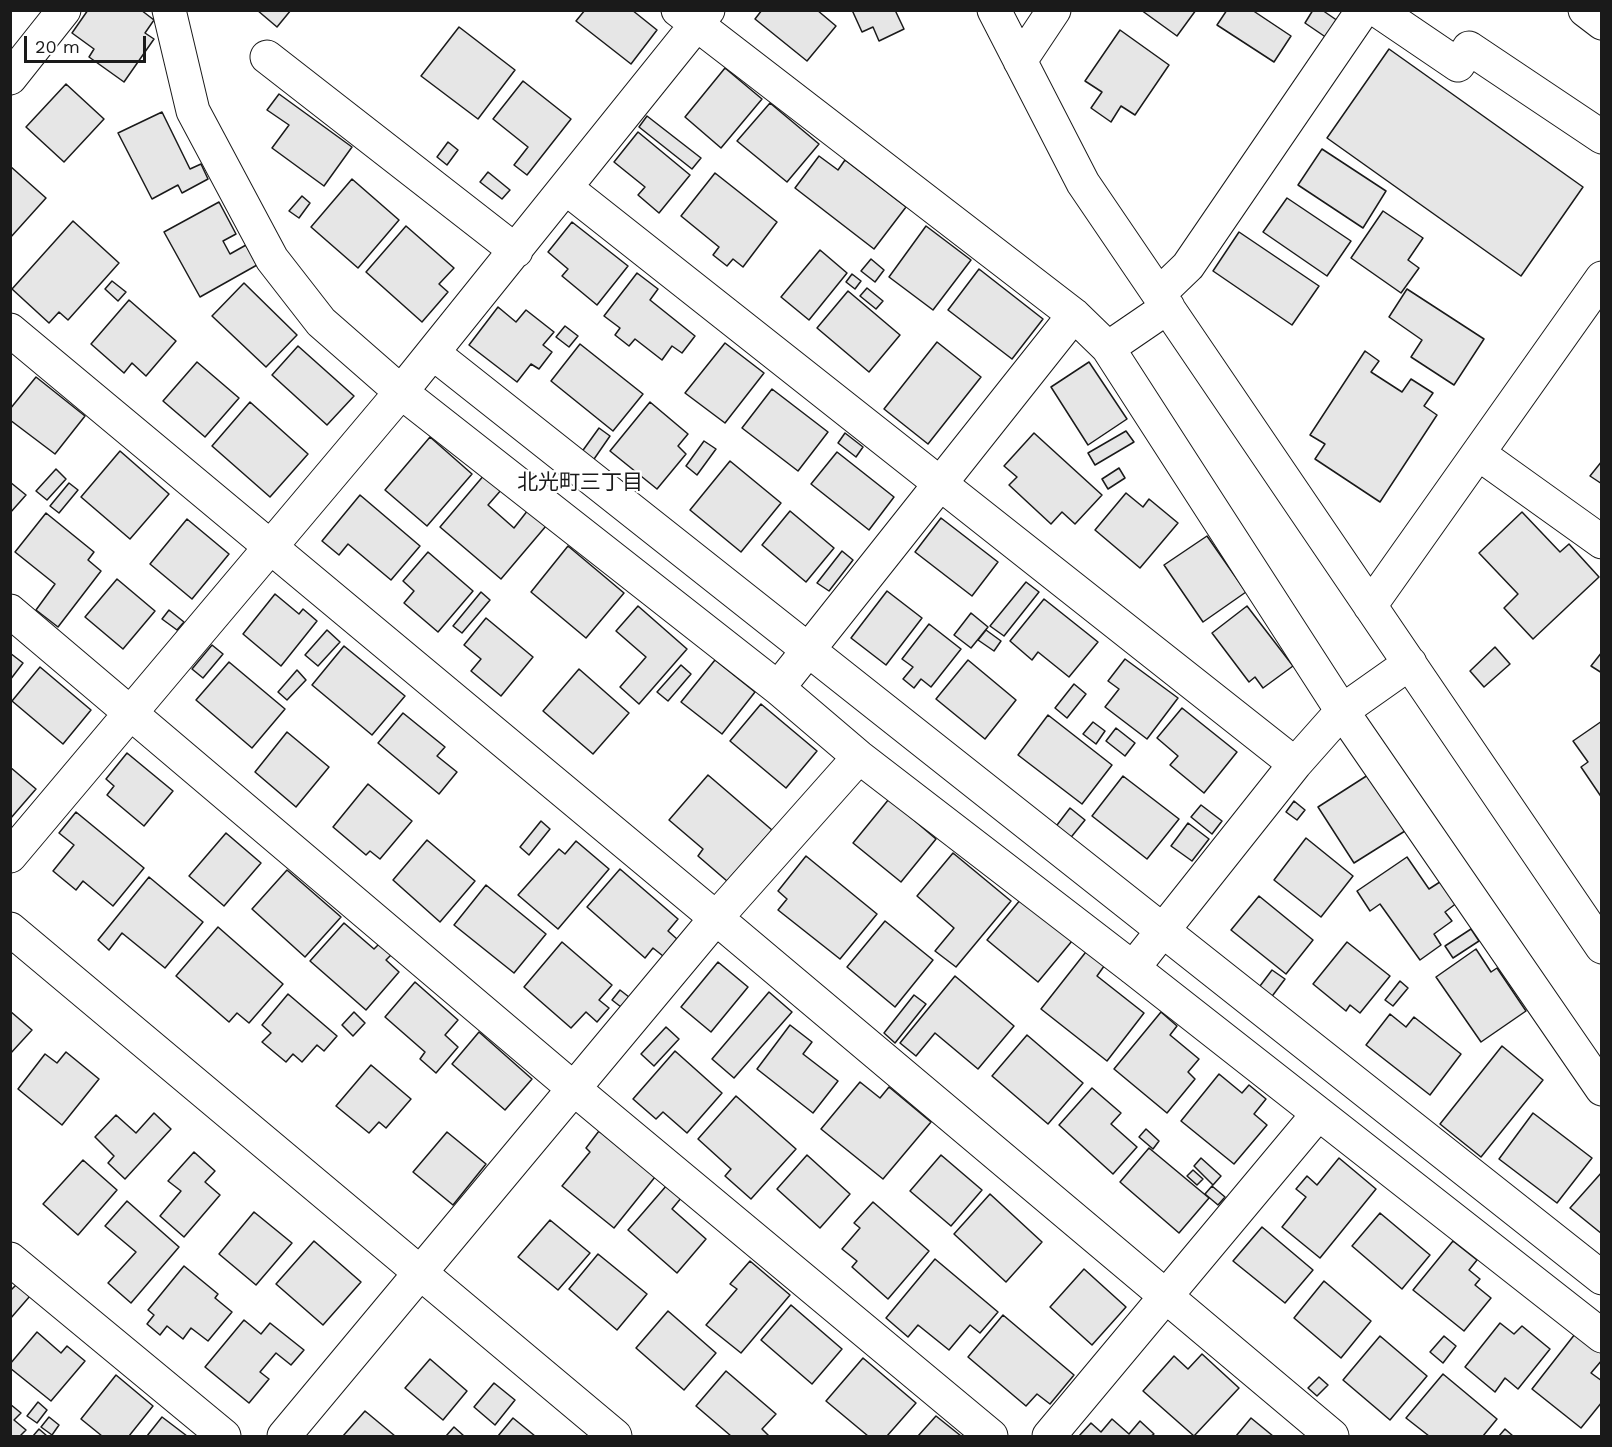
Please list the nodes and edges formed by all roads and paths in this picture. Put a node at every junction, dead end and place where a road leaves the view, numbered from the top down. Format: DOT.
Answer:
graph roads {
  1 [pos="64,10"];
  2 [pos="169,10"];
  3 [pos="994,10"];
  4 [pos="1054,10"];
  5 [pos="1363,10"];
  6 [pos="1377,10"];
  7 [pos="1585,10"];
  8 [pos="695,15"];
  9 [pos="1602,23"];
  10 [pos="267,57"];
  11 [pos="1020,61"];
  12 [pos="10,78"];
  13 [pos="1602,137"];
  14 [pos="566,188"];
  15 [pos="516,251"];
  16 [pos="1602,278"];
  17 [pos="1164,300"];
  18 [pos="1074,315"];
  19 [pos="10,330"];
  20 [pos="1108,348"];
  21 [pos="433,353"];
  22 [pos="401,392"];
  23 [pos="1479,454"];
  24 [pos="939,483"];
  25 [pos="1602,542"];
  26 [pos="270,547"];
  27 [pos="1370,606"];
  28 [pos="10,611"];
  29 [pos="808,650"];
  30 [pos="1410,663"];
  31 [pos="778,688"];
  32 [pos="1341,711"];
  33 [pos="132,712"];
  34 [pos="859,757"];
  35 [pos="1295,764"];
  36 [pos="10,856"];
  37 [pos="716,918"];
  38 [pos="10,929"];
  39 [pos="1163,930"];
  40 [pos="1602,947"];
  41 [pos="1133,968"];
  42 [pos="573,1088"];
  43 [pos="1602,1089"];
  44 [pos="1318,1114"];
  45 [pos="10,1258"];
  46 [pos="422,1273"];
  47 [pos="1602,1278"];
  48 [pos="1164,1297"];
  49 [pos="1600,1332"];
  50 [pos="224,1437"];
  51 [pos="284,1437"];
  52 [pos="615,1437"];
  53 [pos="991,1437"];
  54 [pos="1049,1437"];
  55 [pos="1332,1437"];
  1 -- 12 [label="street"];
  2 -- 22 [label="street"];
  3 -- 11 [label="street"];
  4 -- 11 [label="street"];
  5 -- 17 [label="street"];
  6 -- 13 [label="street"];
  7 -- 9 [label="street"];
  8 -- 14 [label="street"];
  8 -- 18 [label="street"];
  10 -- 15 [label="street"];
  11 -- 17 [label="street"];
  14 -- 15 [label="street"];
  14 -- 24 [label="street"];
  15 -- 21 [label="street"];
  16 -- 23 [label="street"];
  17 -- 20 [label="street"];
  17 -- 27 [label="street"];
  18 -- 20 [label="street"];
  18 -- 24 [label="street"];
  19 -- 26 [label="street"];
  20 -- 32 [label="street"];
  21 -- 22 [label="street"];
  21 -- 29 [label="street"];
  22 -- 26 [label="street"];
  22 -- 31 [label="street"];
  23 -- 25 [label="street"];
  23 -- 27 [label="street"];
  24 -- 29 [label="street"];
  24 -- 35 [label="street"];
  26 -- 33 [label="street"];
  26 -- 37 [label="street"];
  27 -- 30 [label="street"];
  28 -- 33 [label="street"];
  29 -- 31 [label="street"];
  29 -- 39 [label="street"];
  30 -- 32 [label="street"];
  30 -- 40 [label="street"];
  31 -- 34 [label="street"];
  32 -- 35 [label="street"];
  32 -- 43 [label="street"];
  33 -- 36 [label="street"];
  33 -- 42 [label="street"];
  34 -- 37 [label="street"];
  34 -- 41 [label="street"];
  35 -- 39 [label="street"];
  37 -- 42 [label="street"];
  37 -- 48 [label="street"];
  38 -- 46 [label="street"];
  39 -- 41 [label="street"];
  39 -- 47 [label="street"];
  41 -- 44 [label="street"];
  42 -- 46 [label="street"];
  42 -- 53 [label="street"];
  44 -- 48 [label="street"];
  44 -- 49 [label="street"];
  45 -- 50 [label="street"];
  46 -- 51 [label="street"];
  46 -- 52 [label="street"];
  48 -- 54 [label="street"];
  48 -- 55 [label="street"];
}
